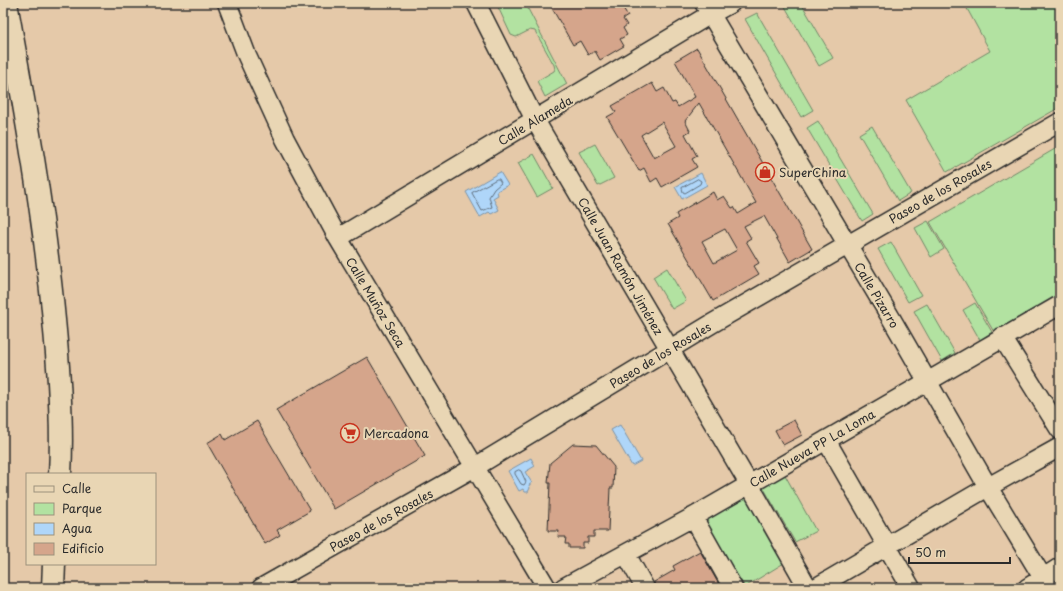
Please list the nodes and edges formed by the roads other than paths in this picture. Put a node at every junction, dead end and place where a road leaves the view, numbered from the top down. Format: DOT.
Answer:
graph roads {
  1 [pos="6,3"];
  2 [pos="227,3"];
  3 [pos="476,3"];
  4 [pos="731,3"];
  5 [pos="707,9"];
  6 [pos="535,120"];
  7 [pos="1060,122"];
  8 [pos="338,238"];
  9 [pos="847,245"];
  10 [pos="1060,304"];
  11 [pos="1002,337"];
  12 [pos="670,350"];
  13 [pos="928,382"];
  14 [pos="1060,430"];
  15 [pos="826,440"];
  16 [pos="1060,447"];
  17 [pos="475,467"];
  18 [pos="60,473"];
  19 [pos="749,484"];
  20 [pos="988,487"];
  21 [pos="693,517"];
  22 [pos="887,546"];
  23 [pos="626,554"];
  24 [pos="54,565"];
  25 [pos="1060,567"];
  26 [pos="280,582"];
  27 [pos="1046,583"];
  28 [pos="53,588"];
  29 [pos="261,588"];
  30 [pos="548,588"];
  31 [pos="563,588"];
  32 [pos="645,588"];
  33 [pos="733,588"];
  34 [pos="808,588"];
  35 [pos="815,588"];
  36 [pos="911,588"];
  37 [pos="1027,588"];
  1 -- 18 [label="main road"];
  2 -- 8 [label="street, Calle Muñoz Seca"];
  3 -- 6 [label="street, Calle Juan Ramón Jiménez"];
  4 -- 5 [label="street, Calle Alameda"];
  5 -- 6 [label="street, Calle Alameda"];
  5 -- 9 [label="street, Calle Pizarro"];
  6 -- 8 [label="street, Calle Alameda"];
  6 -- 12 [label="street, Calle Juan Ramón Jiménez"];
  7 -- 9 [label="street, Paseo de los Rosales"];
  8 -- 17 [label="street, Calle Muñoz Seca"];
  9 -- 12 [label="street, Paseo de los Rosales"];
  9 -- 13 [label="street, Calle Pizarro"];
  10 -- 11 [label="street, Calle Nueva PP La Loma"];
  11 -- 13 [label="street, Calle Nueva PP La Loma"];
  11 -- 14 [label="street"];
  12 -- 17 [label="street, Paseo de los Rosales"];
  12 -- 19 [label="street, Calle Juan Ramón Jiménez"];
  13 -- 15 [label="street, Calle Nueva PP La Loma"];
  13 -- 20 [label="street, Calle Pizarro"];
  15 -- 19 [label="street, Calle Nueva PP La Loma"];
  15 -- 22 [label="street"];
  16 -- 20 [label="street"];
  17 -- 26 [label="street, Paseo de los Rosales"];
  17 -- 30 [label="street, Calle Muñoz Seca"];
  19 -- 21 [label="street, Calle Nueva PP La Loma"];
  19 -- 34 [label="street, Calle Juan Ramón Jiménez"];
  20 -- 22 [label="street"];
  20 -- 27 [label="street, Calle Pizarro"];
  21 -- 23 [label="street, Calle Nueva PP La Loma"];
  21 -- 33 [label="street"];
  22 -- 35 [label="street"];
  22 -- 36 [label="street"];
  23 -- 31 [label="street, Calle Nueva PP La Loma"];
  23 -- 32 [label="street"];
  24 -- 28 [label="main road"];
  25 -- 27 [label="street"];
  26 -- 29 [label="street, Paseo de los Rosales"];
  27 -- 37 [label="street"];
}
